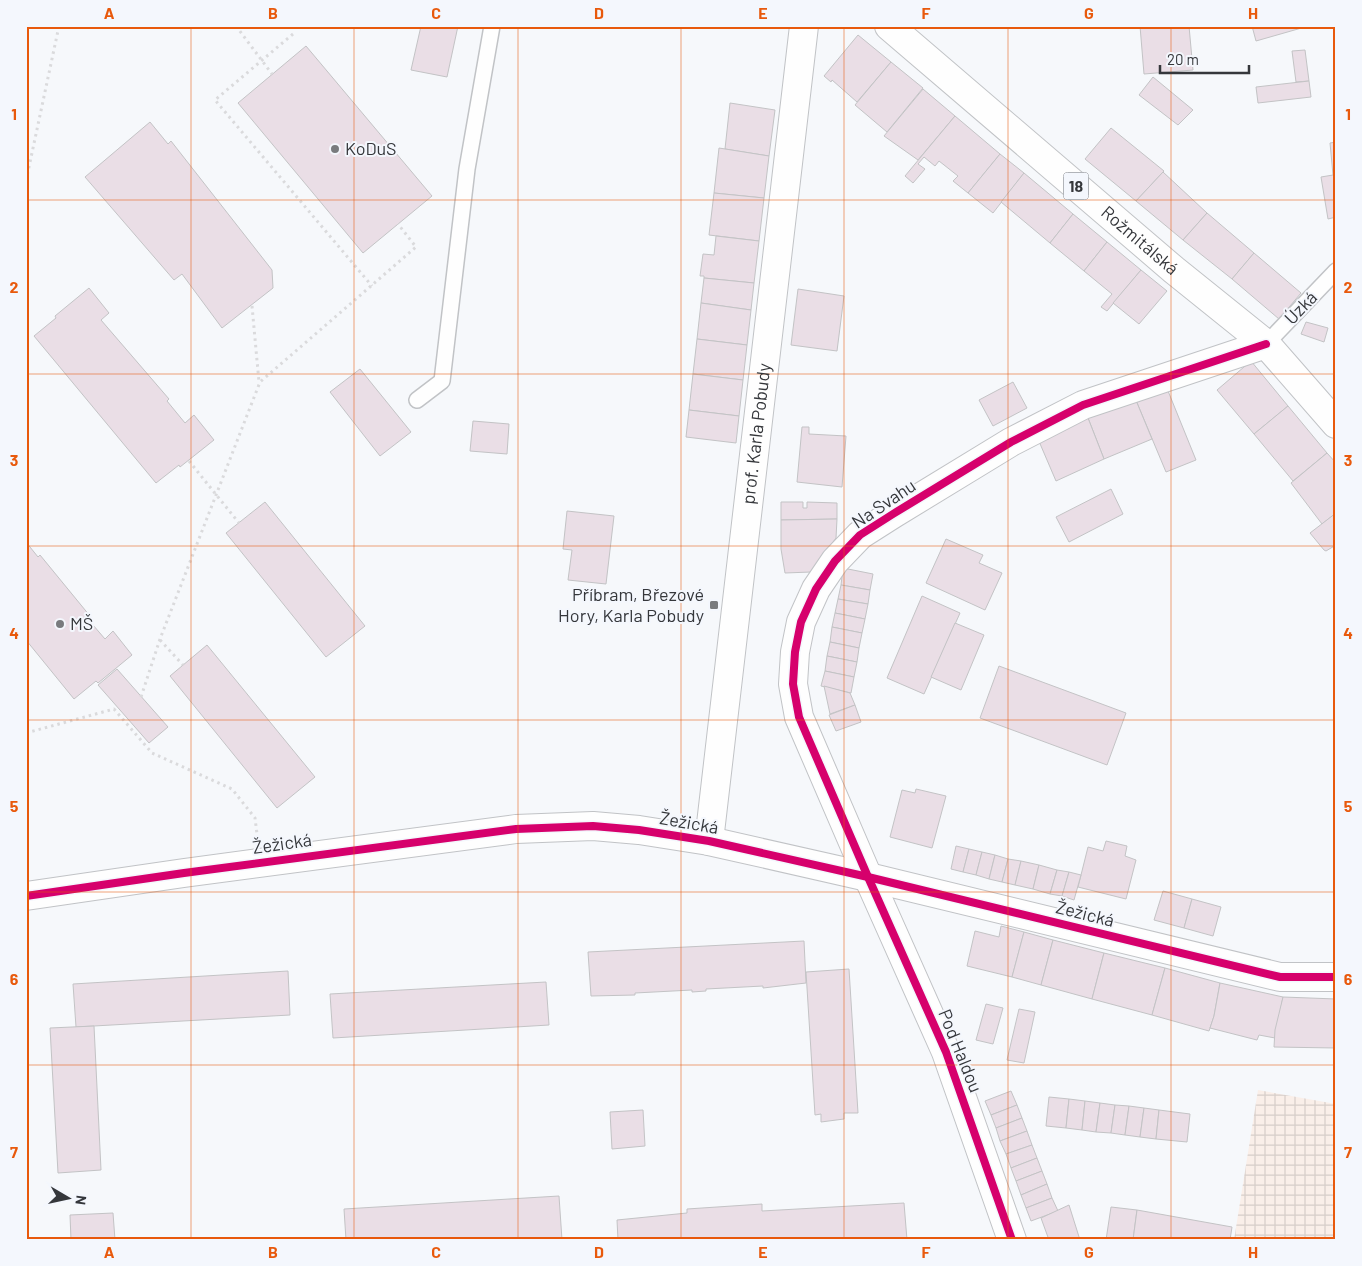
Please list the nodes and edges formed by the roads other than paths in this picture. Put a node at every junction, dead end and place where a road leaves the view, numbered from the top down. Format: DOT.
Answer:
graph roads {
  1 [pos="492,26"];
  2 [pos="804,26"];
  3 [pos="889,26"];
  4 [pos="1336,271"];
  5 [pos="1266,344"];
  6 [pos="417,400"];
  7 [pos="1331,411"];
  8 [pos="709,841"];
  9 [pos="868,877"];
  10 [pos="26,896"];
  11 [pos="1336,977"];
  12 [pos="1012,1240"];
  1 -- 6 [label="lane"];
  2 -- 8 [label="street, prof. Karla Pobudy"];
  3 -- 5 [label="street, Rožmitálská / 18"];
  4 -- 5 [label="lane, Úzká"];
  5 -- 7 [label="street, Rožmitálská / 18"];
  5 -- 9 [label="street, Na Svahu"];
  8 -- 9 [label="street, Žežická"];
  8 -- 10 [label="street, Žežická"];
  9 -- 11 [label="street, Žežická"];
  9 -- 12 [label="street, Pod Haldou"];
}
